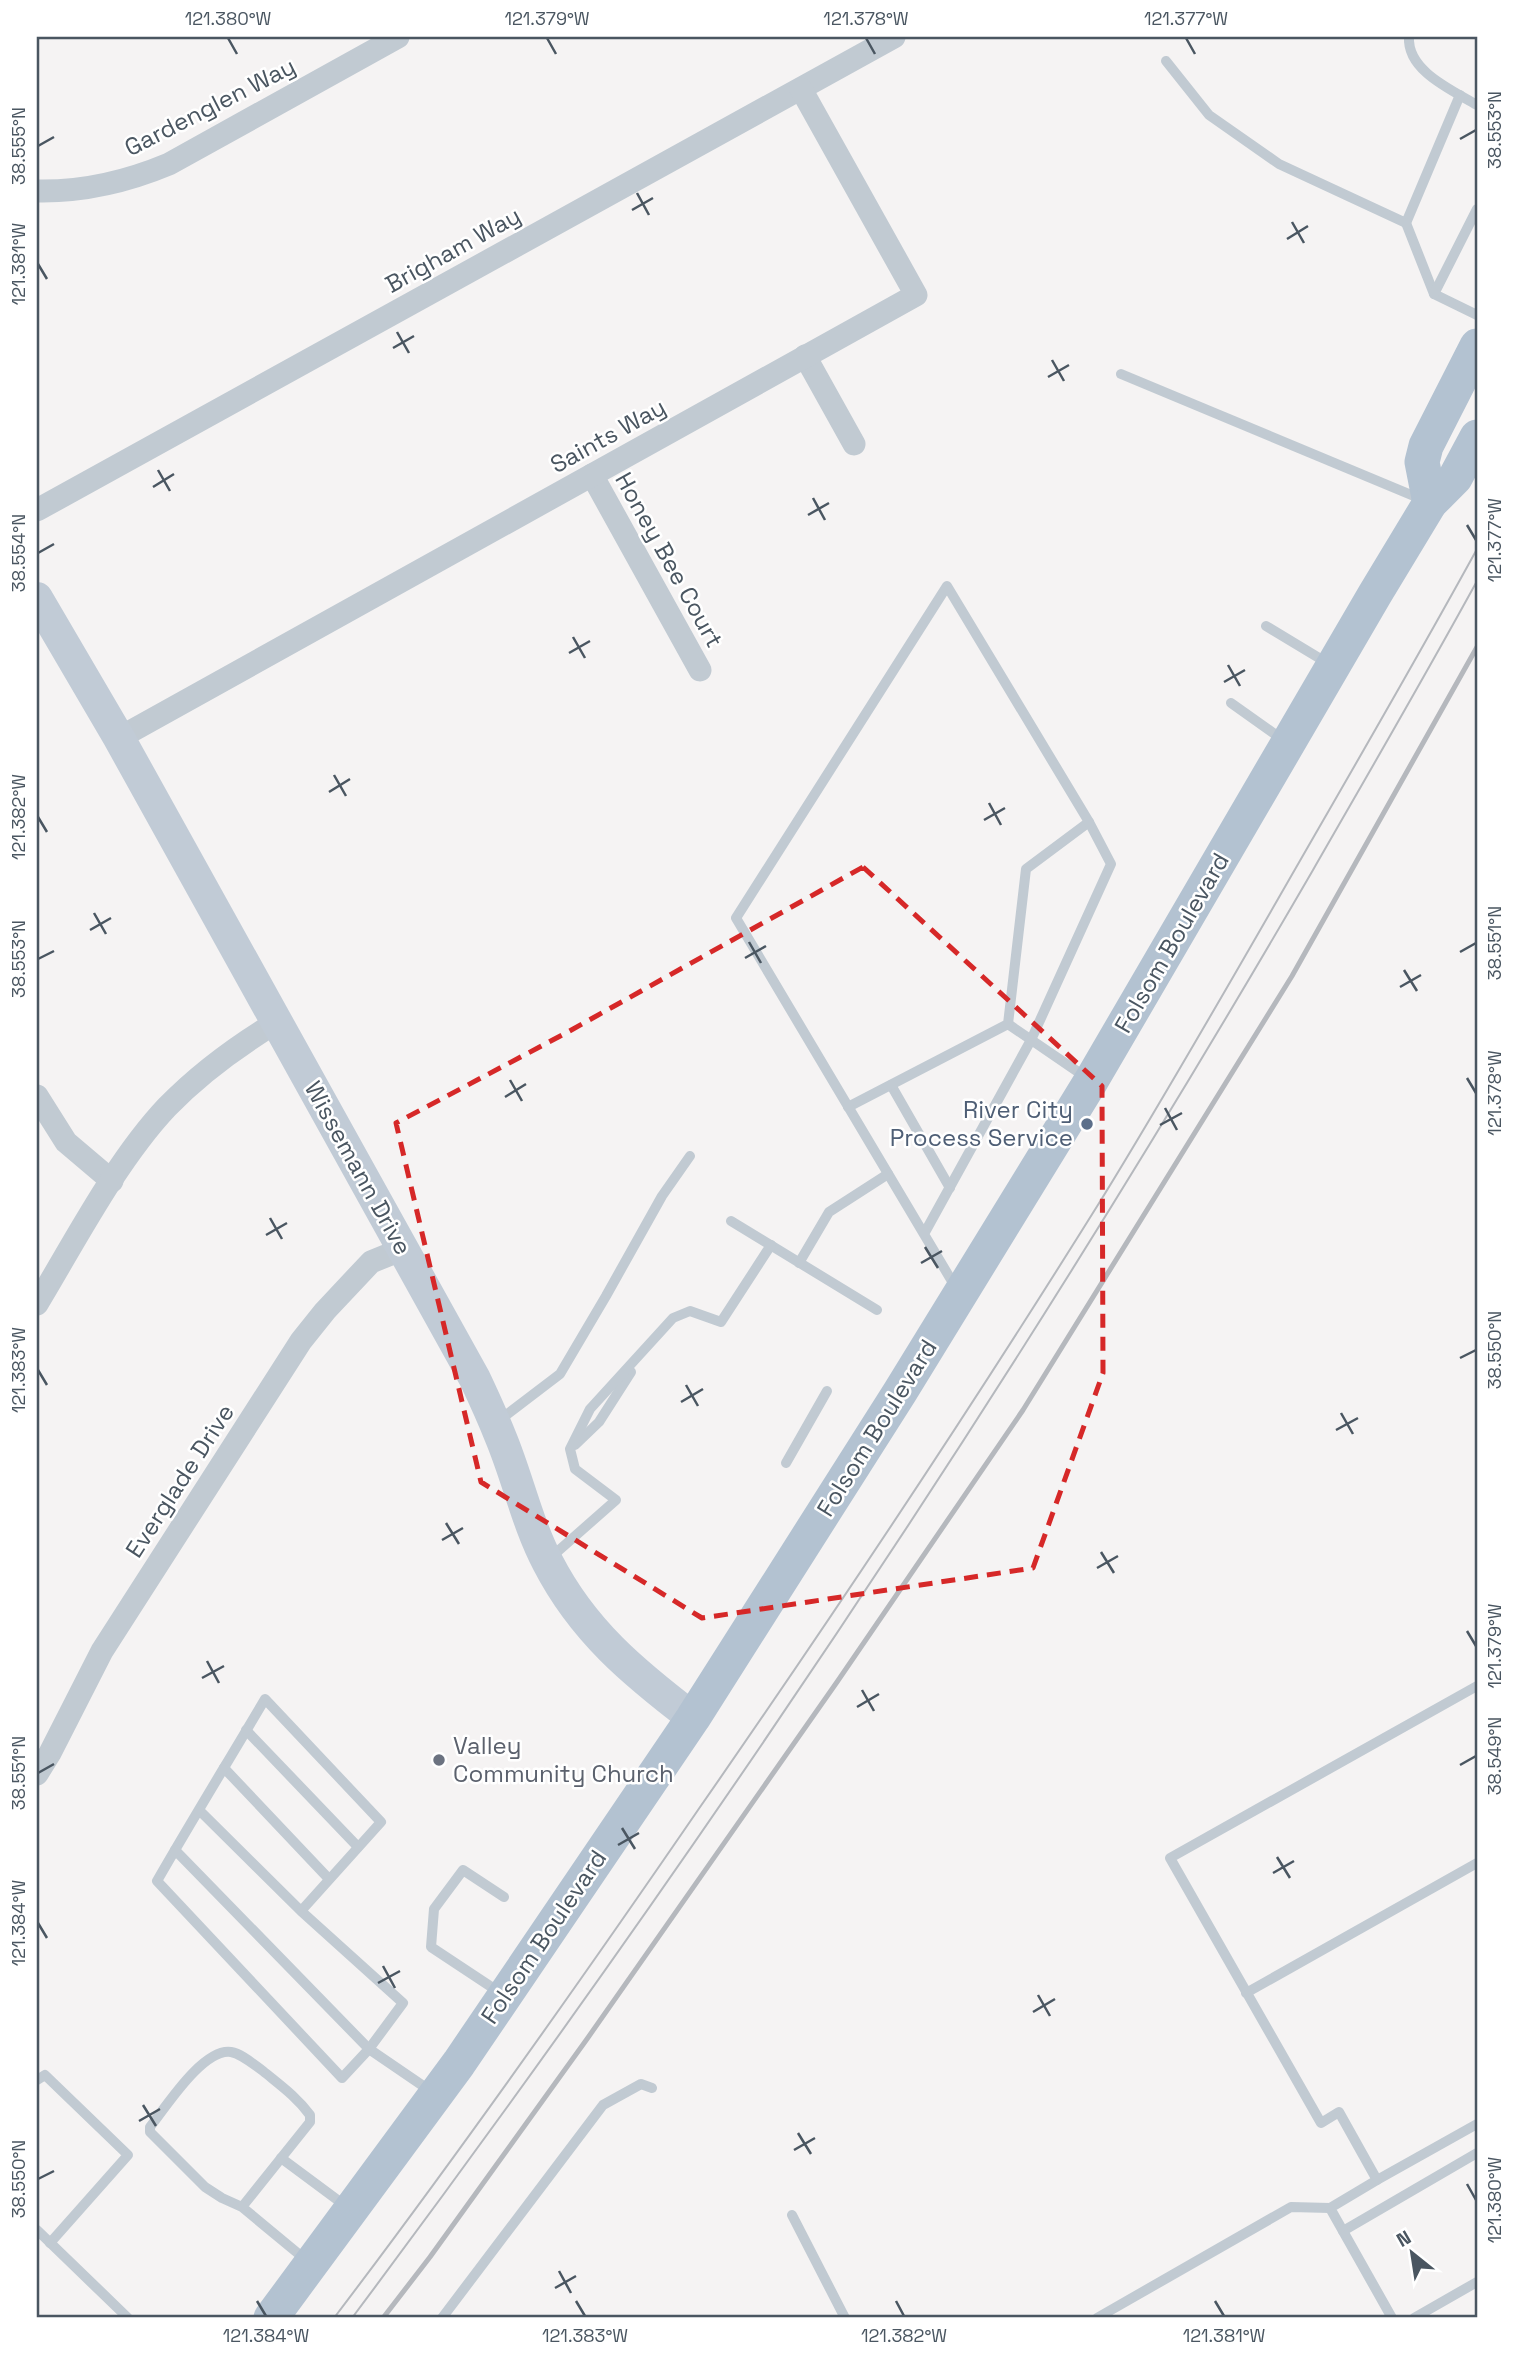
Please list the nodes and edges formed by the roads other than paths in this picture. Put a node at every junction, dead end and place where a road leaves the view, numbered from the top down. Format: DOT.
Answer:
graph roads {
  1 [pos="398,37"];
  2 [pos="894,37"];
  3 [pos="1409,37"];
  4 [pos="1166,61"];
  5 [pos="801,89"];
  6 [pos="1460,95"];
  7 [pos="1477,105"];
  8 [pos="37,191"];
  9 [pos="1477,209"];
  10 [pos="1406,223"];
  11 [pos="1434,294"];
  12 [pos="1477,315"];
  13 [pos="1477,346"];
  14 [pos="805,356"];
  15 [pos="1121,374"];
  16 [pos="1477,437"];
  17 [pos="854,444"];
  18 [pos="592,475"];
  19 [pos="1430,503"];
  20 [pos="37,510"];
  21 [pos="37,598"];
  22 [pos="1266,626"];
  23 [pos="1334,667"];
  24 [pos="700,670"];
  25 [pos="1231,703"];
  26 [pos="119,738"];
  27 [pos="1288,744"];
  28 [pos="1089,822"];
  29 [pos="277,1021"];
  30 [pos="1008,1024"];
  31 [pos="1031,1040"];
  32 [pos="1091,1081"];
  33 [pos="891,1085"];
  34 [pos="37,1096"];
  35 [pos="848,1107"];
  36 [pos="690,1156"];
  37 [pos="888,1174"];
  38 [pos="112,1181"];
  39 [pos="950,1188"];
  40 [pos="731,1221"];
  41 [pos="924,1234"];
  42 [pos="771,1245"];
  43 [pos="403,1249"];
  44 [pos="799,1263"];
  45 [pos="960,1295"];
  46 [pos="37,1304"];
  47 [pos="877,1310"];
  48 [pos="827,1391"];
  49 [pos="495,1424"];
  50 [pos="786,1464"];
  51 [pos="547,1561"];
  52 [pos="1477,1686"];
  53 [pos="693,1718"];
  54 [pos="246,1730"];
  55 [pos="43,1749"];
  56 [pos="224,1768"];
  57 [pos="37,1774"];
  58 [pos="199,1810"];
  59 [pos="358,1847"];
  60 [pos="175,1850"];
  61 [pos="1477,1863"];
  62 [pos="329,1879"];
  63 [pos="503,1897"];
  64 [pos="301,1911"];
  65 [pos="1246,1993"];
  66 [pos="504,1996"];
  67 [pos="369,2049"];
  68 [pos="37,2080"];
  69 [pos="652,2088"];
  70 [pos="435,2095"];
  71 [pos="1477,2124"];
  72 [pos="1477,2153"];
  73 [pos="281,2158"];
  74 [pos="1377,2180"];
  75 [pos="242,2207"];
  76 [pos="1330,2208"];
  77 [pos="352,2210"];
  78 [pos="793,2214"];
  79 [pos="37,2230"];
  80 [pos="1343,2231"];
  81 [pos="50,2243"];
  82 [pos="311,2264"];
  83 [pos="1477,2282"];
  84 [pos="128,2318"];
  85 [pos="271,2318"];
  86 [pos="442,2318"];
  87 [pos="845,2318"];
  88 [pos="1097,2318"];
  89 [pos="1392,2318"];
  90 [pos="1414,2318"];
  1 -- 8 [label="street, Gardenglen Way"];
  2 -- 5 [label="street, Brigham Way"];
  3 -- 6 [label="lane"];
  4 -- 10 [label="lane"];
  5 -- 14 [label="street, Saints Way"];
  5 -- 20 [label="street, Brigham Way"];
  6 -- 7 [label="lane"];
  6 -- 10 [label="lane"];
  9 -- 11 [label="lane"];
  10 -- 11 [label="lane"];
  11 -- 12 [label="lane"];
  13 -- 19 [label="main road"];
  14 -- 17 [label="street"];
  14 -- 18 [label="street, Saints Way"];
  15 -- 19 [label="lane"];
  16 -- 19 [label="main road, Folsom Boulevard"];
  18 -- 24 [label="street, Honey Bee Court"];
  18 -- 26 [label="street, Saints Way"];
  19 -- 23 [label="main road, Folsom Boulevard"];
  21 -- 26 [label="street, Wissemann Drive"];
  22 -- 23 [label="lane"];
  23 -- 27 [label="main road, Folsom Boulevard"];
  25 -- 27 [label="lane"];
  26 -- 29 [label="street, Wissemann Drive"];
  27 -- 32 [label="main road, Folsom Boulevard"];
  28 -- 30 [label="lane"];
  28 -- 31 [label="lane"];
  28 -- 35 [label="lane"];
  29 -- 38 [label="street"];
  29 -- 43 [label="street, Wissemann Drive"];
  30 -- 31 [label="lane"];
  30 -- 33 [label="lane"];
  31 -- 32 [label="lane"];
  31 -- 39 [label="lane"];
  32 -- 45 [label="main road, Folsom Boulevard"];
  33 -- 35 [label="lane"];
  33 -- 39 [label="lane"];
  34 -- 38 [label="street"];
  35 -- 37 [label="lane"];
  36 -- 49 [label="lane"];
  37 -- 41 [label="lane"];
  37 -- 44 [label="lane"];
  38 -- 46 [label="street"];
  39 -- 41 [label="lane"];
  40 -- 42 [label="lane"];
  41 -- 45 [label="lane"];
  42 -- 44 [label="lane"];
  42 -- 51 [label="lane"];
  43 -- 49 [label="street, Wissemann Drive"];
  43 -- 55 [label="street, Everglade Drive"];
  44 -- 47 [label="lane"];
  45 -- 53 [label="main road, Folsom Boulevard"];
  48 -- 50 [label="lane"];
  49 -- 51 [label="street, Wissemann Drive"];
  51 -- 53 [label="street, Wissemann Drive"];
  52 -- 65 [label="lane"];
  53 -- 66 [label="main road, Folsom Boulevard"];
  54 -- 56 [label="lane"];
  54 -- 59 [label="lane"];
  54 -- 59 [label="lane"];
  55 -- 57 [label="street, Everglade Drive"];
  56 -- 58 [label="lane"];
  56 -- 62 [label="lane"];
  58 -- 60 [label="lane"];
  58 -- 64 [label="lane"];
  59 -- 62 [label="lane"];
  60 -- 67 [label="lane"];
  60 -- 67 [label="lane"];
  61 -- 65 [label="lane"];
  62 -- 64 [label="lane"];
  63 -- 66 [label="lane"];
  64 -- 67 [label="lane"];
  65 -- 74 [label="lane"];
  66 -- 70 [label="main road, Folsom Boulevard"];
  67 -- 70 [label="lane"];
  68 -- 81 [label="lane"];
  69 -- 86 [label="lane"];
  70 -- 77 [label="main road, Folsom Boulevard"];
  71 -- 74 [label="lane"];
  72 -- 80 [label="lane"];
  73 -- 75 [label="lane"];
  73 -- 75 [label="lane"];
  73 -- 77 [label="lane"];
  74 -- 76 [label="lane"];
  75 -- 82 [label="lane"];
  76 -- 80 [label="lane"];
  76 -- 88 [label="lane"];
  77 -- 82 [label="main road, Folsom Boulevard"];
  78 -- 87 [label="lane"];
  79 -- 81 [label="lane"];
  80 -- 89 [label="lane"];
  81 -- 84 [label="lane"];
  82 -- 85 [label="main road, Folsom Boulevard"];
  83 -- 90 [label="lane"];
}
